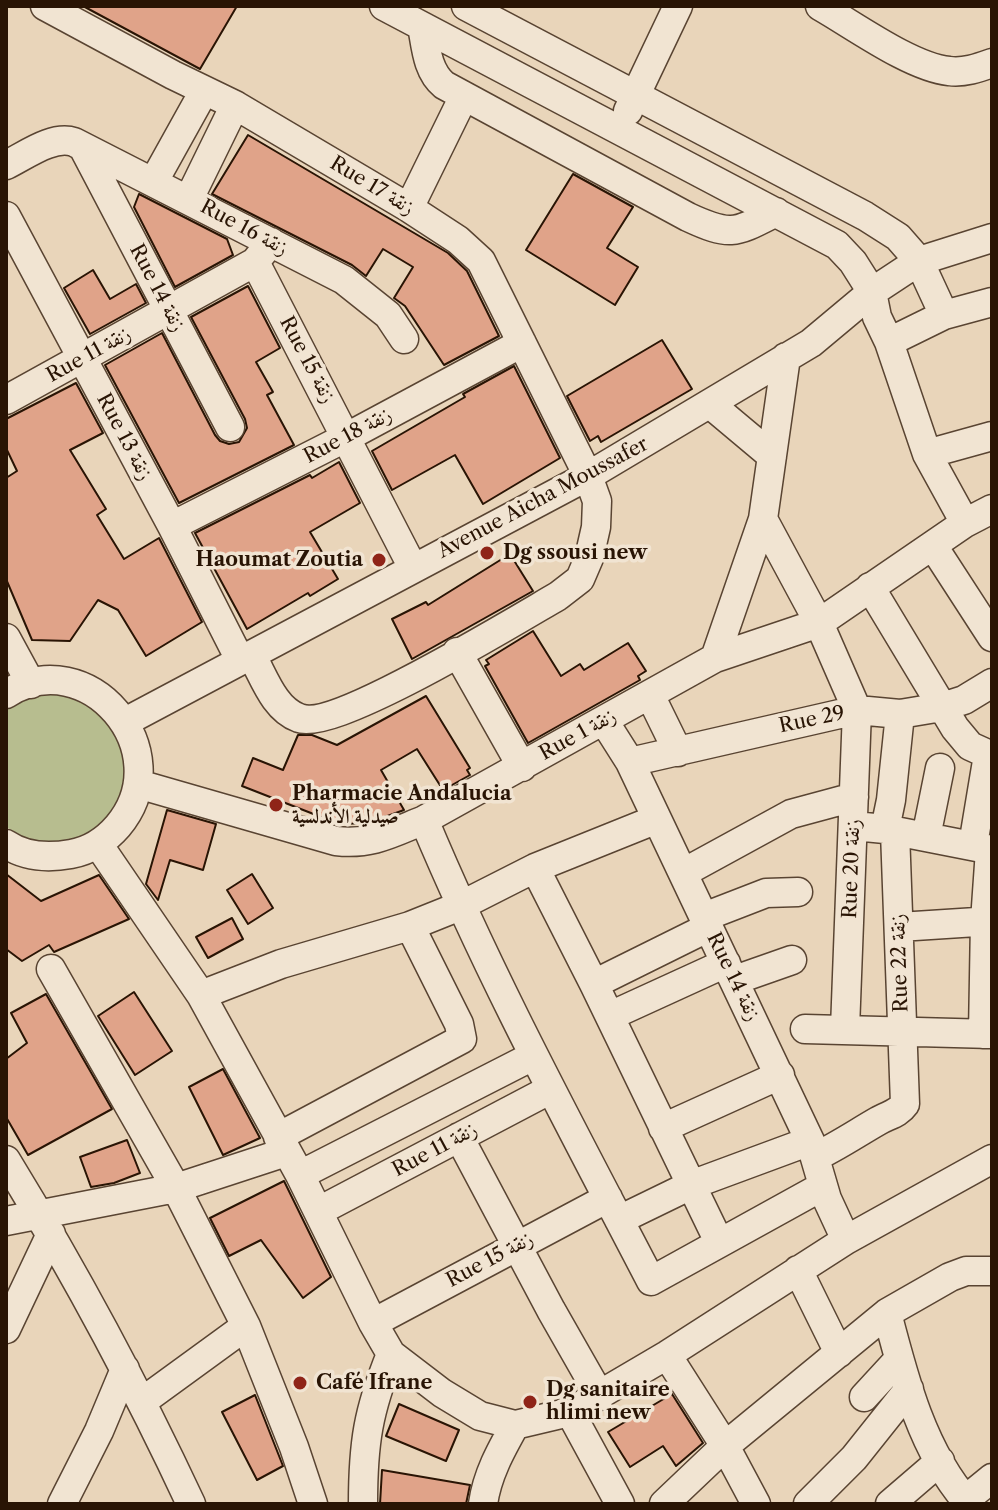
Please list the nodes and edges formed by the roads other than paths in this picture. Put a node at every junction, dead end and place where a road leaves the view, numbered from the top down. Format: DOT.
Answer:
graph roads {
  1 [pos="45,6"];
  2 [pos="384,6"];
  3 [pos="466,6"];
  4 [pos="678,6"];
  5 [pos="820,6"];
  6 [pos="422,26"];
  7 [pos="992,63"];
  8 [pos="204,91"];
  9 [pos="464,96"];
  10 [pos="635,97"];
  11 [pos="235,105"];
  12 [pos="618,130"];
  13 [pos="75,144"];
  14 [pos="6,165"];
  15 [pos="154,181"];
  16 [pos="189,199"];
  17 [pos="409,208"];
  18 [pos="776,212"];
  19 [pos="6,216"];
  20 [pos="992,238"];
  21 [pos="263,252"];
  22 [pos="919,261"];
  23 [pos="872,292"];
  24 [pos="992,302"];
  25 [pos="168,310"];
  26 [pos="944,315"];
  27 [pos="404,339"];
  28 [pos="889,342"];
  29 [pos="522,343"];
  30 [pos="786,357"];
  31 [pos="82,359"];
  32 [pos="6,400"];
  33 [pos="710,404"];
  34 [pos="230,427"];
  35 [pos="992,436"];
  36 [pos="347,437"];
  37 [pos="927,454"];
  38 [pos="772,456"];
  39 [pos="588,476"];
  40 [pos="992,509"];
  41 [pos="763,519"];
  42 [pos="965,523"];
  43 [pos="172,526"];
  44 [pos="933,546"];
  45 [pos="413,568"];
  46 [pos="870,587"];
  47 [pos="819,623"];
  48 [pos="992,637"];
  49 [pos="6,638"];
  50 [pos="457,652"];
  51 [pos="246,658"];
  52 [pos="715,658"];
  53 [pos="992,683"];
  54 [pos="18,689"];
  55 [pos="650,695"];
  56 [pos="942,707"];
  57 [pos="857,710"];
  58 [pos="900,714"];
  59 [pos="604,721"];
  60 [pos="125,722"];
  61 [pos="678,752"];
  62 [pos="990,756"];
  63 [pos="630,762"];
  64 [pos="522,767"];
  65 [pos="940,768"];
  66 [pos="138,784"];
  67 [pos="854,797"];
  68 [pos="657,819"];
  69 [pos="424,820"];
  70 [pos="854,826"];
  71 [pos="890,830"];
  72 [pos="926,837"];
  73 [pos="6,844"];
  74 [pos="98,844"];
  75 [pos="985,849"];
  76 [pos="535,868"];
  77 [pos="683,873"];
  78 [pos="798,892"];
  79 [pos="460,906"];
  80 [pos="988,921"];
  81 [pos="707,922"];
  82 [pos="410,926"];
  83 [pos="899,927"];
  84 [pos="792,960"];
  85 [pos="51,969"];
  86 [pos="730,971"];
  87 [pos="594,984"];
  88 [pos="201,995"];
  89 [pos="610,1016"];
  90 [pos="805,1029"];
  91 [pos="845,1029"];
  92 [pos="902,1031"];
  93 [pos="987,1034"];
  94 [pos="533,1056"];
  95 [pos="780,1075"];
  96 [pos="551,1089"];
  97 [pos="904,1094"];
  98 [pos="663,1128"];
  99 [pos="459,1137"];
  100 [pos="812,1149"];
  101 [pos="288,1155"];
  102 [pos="992,1159"];
  103 [pos="6,1160"];
  104 [pos="691,1185"];
  105 [pos="823,1186"];
  106 [pos="176,1188"];
  107 [pos="613,1209"];
  108 [pos="319,1211"];
  109 [pos="6,1221"];
  110 [pos="45,1224"];
  111 [pos="846,1240"];
  112 [pos="719,1242"];
  113 [pos="516,1246"];
  114 [pos="798,1270"];
  115 [pos="992,1271"];
  116 [pos="887,1313"];
  117 [pos="373,1323"];
  118 [pos="246,1326"];
  119 [pos="6,1329"];
  120 [pos="839,1353"];
  121 [pos="391,1354"];
  122 [pos="667,1355"];
  123 [pos="899,1359"];
  124 [pos="125,1369"];
  125 [pos="909,1389"];
  126 [pos="600,1396"];
  127 [pos="864,1397"];
  128 [pos="143,1401"];
  129 [pos="570,1412"];
  130 [pos="515,1425"];
  131 [pos="725,1446"];
  132 [pos="940,1461"];
  133 [pos="992,1478"];
  134 [pos="967,1502"];
  135 [pos="62,1504"];
  136 [pos="191,1504"];
  137 [pos="313,1504"];
  138 [pos="363,1504"];
  139 [pos="483,1504"];
  140 [pos="620,1504"];
  141 [pos="664,1504"];
  142 [pos="756,1504"];
  143 [pos="808,1504"];
  144 [pos="890,1504"];
  1 -- 8 [label="street, Rue 17 زنقة"];
  2 -- 6 [label="street"];
  3 -- 10 [label="street"];
  4 -- 10 [label="street"];
  5 -- 7 [label="street"];
  6 -- 9 [label="street"];
  6 -- 12 [label="street"];
  8 -- 11 [label="street, Rue 17 زنقة"];
  8 -- 15 [label="street"];
  9 -- 17 [label="street"];
  9 -- 18 [label="street"];
  10 -- 12 [label="street"];
  10 -- 22 [label="street"];
  11 -- 16 [label="street"];
  11 -- 17 [label="street, Rue 17 زنقة"];
  12 -- 18 [label="street"];
  13 -- 14 [label="street"];
  13 -- 15 [label="street, Rue 16 زنقة"];
  13 -- 25 [label="street, Rue 14 زنقة"];
  15 -- 16 [label="street, Rue 16 زنقة"];
  16 -- 21 [label="street, Rue 16 زنقة"];
  17 -- 29 [label="street, Rue 17 زنقة"];
  18 -- 23 [label="street"];
  19 -- 31 [label="street, Rue 13 زنقة"];
  20 -- 22 [label="street, Avenue Aicha Moussafer"];
  21 -- 25 [label="street, Rue 11 زنقة"];
  21 -- 27 [label="street, Rue 16 زنقة"];
  21 -- 36 [label="street, Rue 15 زنقة"];
  22 -- 23 [label="street, Avenue Aicha Moussafer"];
  22 -- 26 [label="street"];
  23 -- 28 [label="street"];
  23 -- 30 [label="street, Avenue Aicha Moussafer"];
  24 -- 26 [label="street"];
  25 -- 31 [label="street, Rue 11 زنقة"];
  25 -- 34 [label="street, Rue 14 زنقة"];
  26 -- 28 [label="street"];
  28 -- 37 [label="street"];
  29 -- 36 [label="street, Rue 18 زنقة"];
  29 -- 39 [label="street, Rue 17 زنقة"];
  30 -- 33 [label="street, Avenue Aicha Moussafer"];
  30 -- 38 [label="street"];
  31 -- 32 [label="street, Rue 11 زنقة"];
  31 -- 43 [label="street, Rue 13 زنقة"];
  33 -- 38 [label="street"];
  33 -- 39 [label="street, Avenue Aicha Moussafer"];
  35 -- 37 [label="street"];
  36 -- 43 [label="street, Rue 18 زنقة"];
  36 -- 45 [label="street, Rue 15 زنقة"];
  37 -- 42 [label="street"];
  38 -- 41 [label="street"];
  39 -- 45 [label="street, Avenue Aicha Moussafer"];
  39 -- 50 [label="street, Rue 17 زنقة"];
  40 -- 42 [label="street, Rue 1 زنقة"];
  41 -- 47 [label="street"];
  41 -- 52 [label="street"];
  42 -- 44 [label="street, Rue 1 زنقة"];
  43 -- 51 [label="street, Rue 13 زنقة"];
  44 -- 46 [label="street, Rue 1 زنقة"];
  44 -- 48 [label="street"];
  45 -- 51 [label="street, Avenue Aicha Moussafer"];
  46 -- 47 [label="street, Rue 1 زنقة"];
  46 -- 56 [label="street"];
  47 -- 52 [label="street, Rue 1 زنقة"];
  47 -- 57 [label="street"];
  49 -- 54 [label="street"];
  50 -- 51 [label="street, Rue 13 زنقة"];
  50 -- 64 [label="street"];
  51 -- 60 [label="street, Avenue Aicha Moussafer"];
  52 -- 55 [label="street, Rue 1 زنقة"];
  53 -- 56 [label="street, Rue 29"];
  54 -- 60 [label="street"];
  55 -- 59 [label="street, Rue 1 زنقة"];
  55 -- 61 [label="street"];
  56 -- 58 [label="street, Rue 29"];
  56 -- 62 [label="street"];
  57 -- 58 [label="street, Rue 29"];
  57 -- 61 [label="street, Rue 29"];
  57 -- 67 [label="street, Rue 20 زنقة"];
  58 -- 71 [label="street, Rue 22 زنقة"];
  59 -- 63 [label="street, Rue 14 زنقة"];
  59 -- 64 [label="street, Rue 1 زنقة"];
  60 -- 66 [label="street"];
  61 -- 63 [label="street, Rue 29"];
  62 -- 75 [label="street"];
  63 -- 68 [label="street, Rue 14 زنقة"];
  64 -- 69 [label="street, Rue 1 زنقة"];
  65 -- 72 [label="street"];
  66 -- 69 [label="street, Rue 1 زنقة"];
  66 -- 74 [label="street"];
  67 -- 70 [label="street, Rue 20 زنقة"];
  67 -- 77 [label="street"];
  68 -- 76 [label="street"];
  68 -- 77 [label="street, Rue 14 زنقة"];
  69 -- 79 [label="street"];
  70 -- 71 [label="street"];
  70 -- 91 [label="street, Rue 20 زنقة"];
  71 -- 72 [label="street"];
  71 -- 83 [label="street, Rue 22 زنقة"];
  72 -- 75 [label="street"];
  73 -- 74 [label="street"];
  74 -- 88 [label="street"];
  75 -- 80 [label="street"];
  76 -- 79 [label="street"];
  76 -- 87 [label="street"];
  77 -- 81 [label="street, Rue 14 زنقة"];
  78 -- 81 [label="street"];
  79 -- 82 [label="street"];
  79 -- 94 [label="street"];
  80 -- 83 [label="street"];
  80 -- 93 [label="street"];
  81 -- 86 [label="street, Rue 14 زنقة"];
  81 -- 87 [label="street"];
  82 -- 88 [label="street"];
  82 -- 101 [label="street"];
  83 -- 92 [label="street, Rue 22 زنقة"];
  84 -- 86 [label="street"];
  85 -- 106 [label="street"];
  86 -- 89 [label="street"];
  86 -- 95 [label="street, Rue 14 زنقة"];
  87 -- 89 [label="street"];
  88 -- 101 [label="street"];
  89 -- 98 [label="street"];
  90 -- 91 [label="street"];
  91 -- 92 [label="street"];
  92 -- 93 [label="street"];
  92 -- 97 [label="street, Rue 22 زنقة"];
  94 -- 96 [label="street"];
  94 -- 101 [label="street"];
  95 -- 98 [label="street"];
  95 -- 100 [label="street, Rue 14 زنقة"];
  96 -- 99 [label="street, Rue 11 زنقة"];
  96 -- 107 [label="street"];
  97 -- 100 [label="street, Rue 15 زنقة"];
  98 -- 104 [label="street"];
  99 -- 108 [label="street, Rue 11 زنقة"];
  99 -- 113 [label="street"];
  100 -- 104 [label="street, Rue 15 زنقة"];
  100 -- 105 [label="street, Rue 14 زنقة"];
  101 -- 106 [label="street"];
  101 -- 108 [label="street"];
  102 -- 111 [label="street"];
  103 -- 110 [label="street"];
  104 -- 107 [label="street, Rue 15 زنقة"];
  104 -- 112 [label="street"];
  105 -- 111 [label="street, Rue 14 زنقة"];
  105 -- 112 [label="street"];
  106 -- 110 [label="street"];
  106 -- 118 [label="street"];
  107 -- 112 [label="street"];
  107 -- 113 [label="street, Rue 15 زنقة"];
  108 -- 117 [label="street"];
  109 -- 110 [label="street"];
  110 -- 119 [label="street"];
  110 -- 124 [label="street"];
  111 -- 114 [label="street"];
  113 -- 117 [label="street, Rue 15 زنقة"];
  113 -- 126 [label="street"];
  114 -- 120 [label="street"];
  114 -- 122 [label="street"];
  115 -- 116 [label="street"];
  116 -- 120 [label="street"];
  116 -- 123 [label="street"];
  117 -- 121 [label="street"];
  118 -- 128 [label="street"];
  118 -- 137 [label="street"];
  120 -- 131 [label="street"];
  121 -- 130 [label="street"];
  121 -- 138 [label="street"];
  122 -- 126 [label="street"];
  122 -- 131 [label="street"];
  123 -- 125 [label="street"];
  123 -- 127 [label="street"];
  124 -- 128 [label="street"];
  124 -- 135 [label="street"];
  125 -- 132 [label="street"];
  125 -- 143 [label="street"];
  126 -- 129 [label="street"];
  128 -- 136 [label="street"];
  129 -- 130 [label="street"];
  129 -- 140 [label="street"];
  130 -- 139 [label="street"];
  131 -- 141 [label="street"];
  131 -- 142 [label="street"];
  132 -- 134 [label="street"];
  132 -- 144 [label="street"];
  133 -- 134 [label="street"];
}
